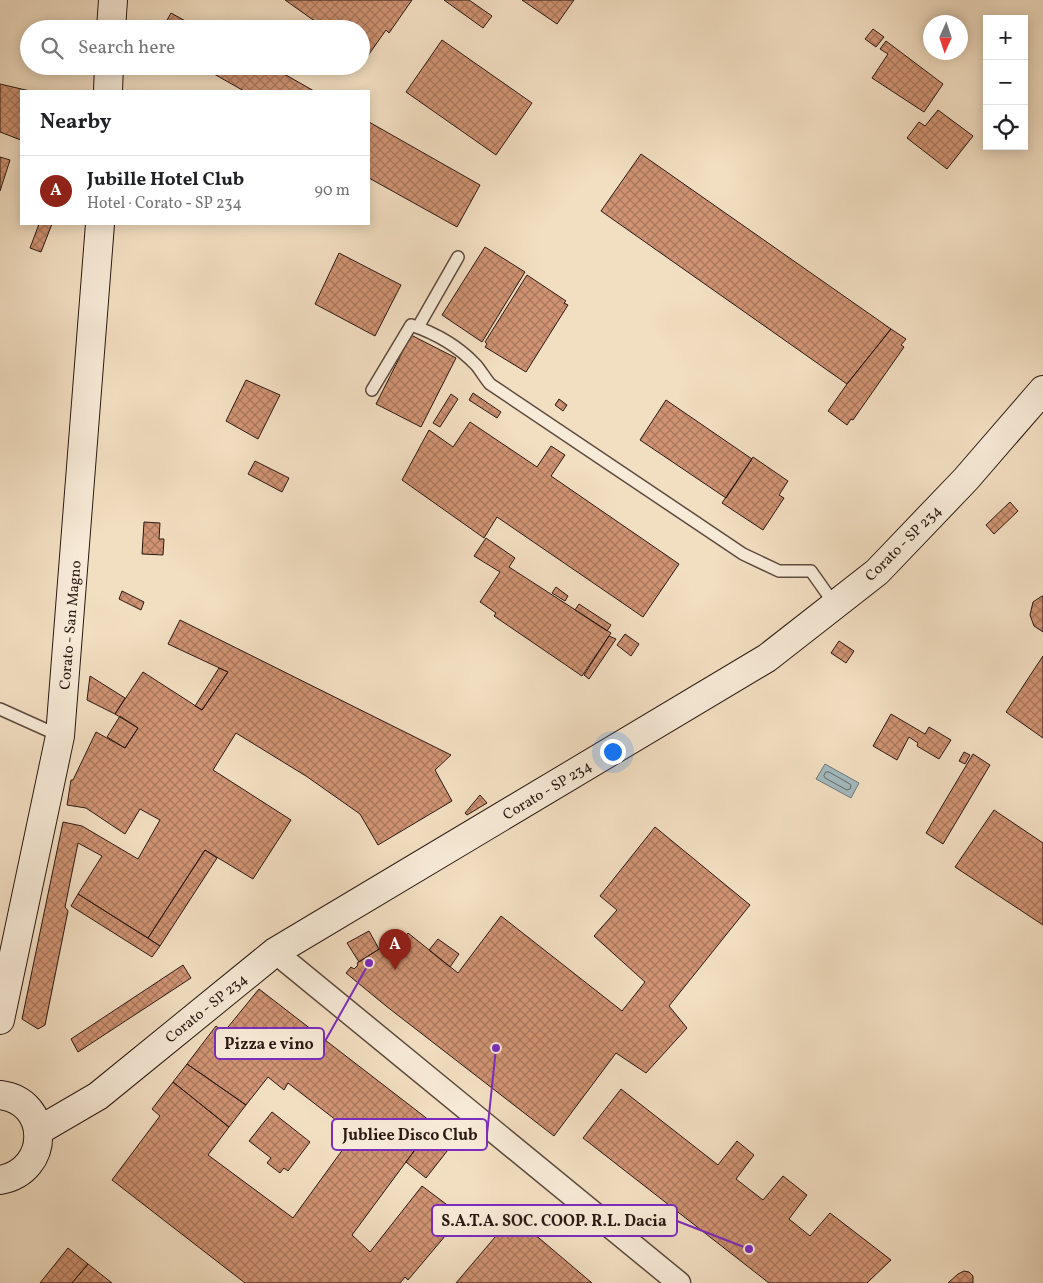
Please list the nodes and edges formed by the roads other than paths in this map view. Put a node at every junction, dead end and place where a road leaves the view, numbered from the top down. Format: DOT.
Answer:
graph roads {
  1 [pos="113,0"];
  2 [pos="112,20"];
  3 [pos="109,75"];
  4 [pos="108,90"];
  5 [pos="100,225"];
  6 [pos="458,257"];
  7 [pos="418,327"];
  8 [pos="372,390"];
  9 [pos="1043,390"];
  10 [pos="835,605"];
  11 [pos="0,709"];
  12 [pos="60,736"];
  13 [pos="275,952"];
  14 [pos="0,1020"];
  15 [pos="0,1095"];
  16 [pos="38,1131"];
  17 [pos="0,1180"];
  18 [pos="679,1283"];
  1 -- 2 [label="main road"];
  3 -- 4 [label="main road"];
  5 -- 12 [label="main road, Corato - San Magno"];
  6 -- 7 [label="lane"];
  7 -- 8 [label="lane"];
  7 -- 10 [label="lane"];
  9 -- 10 [label="main road, Corato - SP 234"];
  10 -- 13 [label="main road, Corato - SP 234"];
  11 -- 12 [label="lane"];
  12 -- 14 [label="main road, Corato - San Magno"];
  13 -- 16 [label="main road, Corato - SP 234"];
  13 -- 18 [label="street"];
  15 -- 16 [label="main road"];
  16 -- 17 [label="main road"];
}
